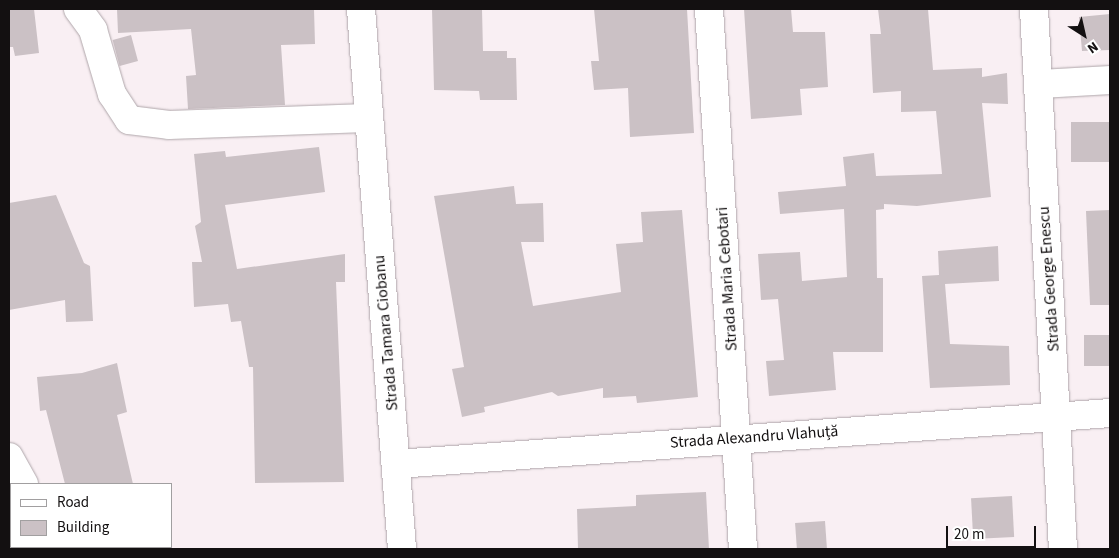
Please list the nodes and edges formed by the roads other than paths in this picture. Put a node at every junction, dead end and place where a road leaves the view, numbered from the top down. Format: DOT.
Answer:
graph roads {
  1 [pos="78,9"];
  2 [pos="361,9"];
  3 [pos="709,9"];
  4 [pos="1034,9"];
  5 [pos="1110,80"];
  6 [pos="1041,84"];
  7 [pos="367,118"];
  8 [pos="1110,412"];
  9 [pos="1058,415"];
  10 [pos="738,439"];
  11 [pos="9,457"];
  12 [pos="397,464"];
  13 [pos="23,483"];
  14 [pos="402,549"];
  15 [pos="743,549"];
  16 [pos="1063,549"];
  1 -- 7 [label="street"];
  2 -- 7 [label="street, Strada Tamara Ciobanu"];
  3 -- 10 [label="street, Strada Maria Cebotari"];
  4 -- 6 [label="street, Strada George Enescu"];
  5 -- 6 [label="street"];
  6 -- 9 [label="street, Strada George Enescu"];
  7 -- 12 [label="street, Strada Tamara Ciobanu"];
  8 -- 9 [label="street, Strada Аlexandru Vlahuță"];
  9 -- 10 [label="street, Strada Аlexandru Vlahuță"];
  9 -- 16 [label="street, Strada George Enescu"];
  10 -- 12 [label="street, Strada Аlexandru Vlahuță"];
  10 -- 15 [label="street, Strada Maria Cebotari"];
  11 -- 13 [label="street"];
  12 -- 14 [label="street, Strada Tamara Ciobanu"];
}
